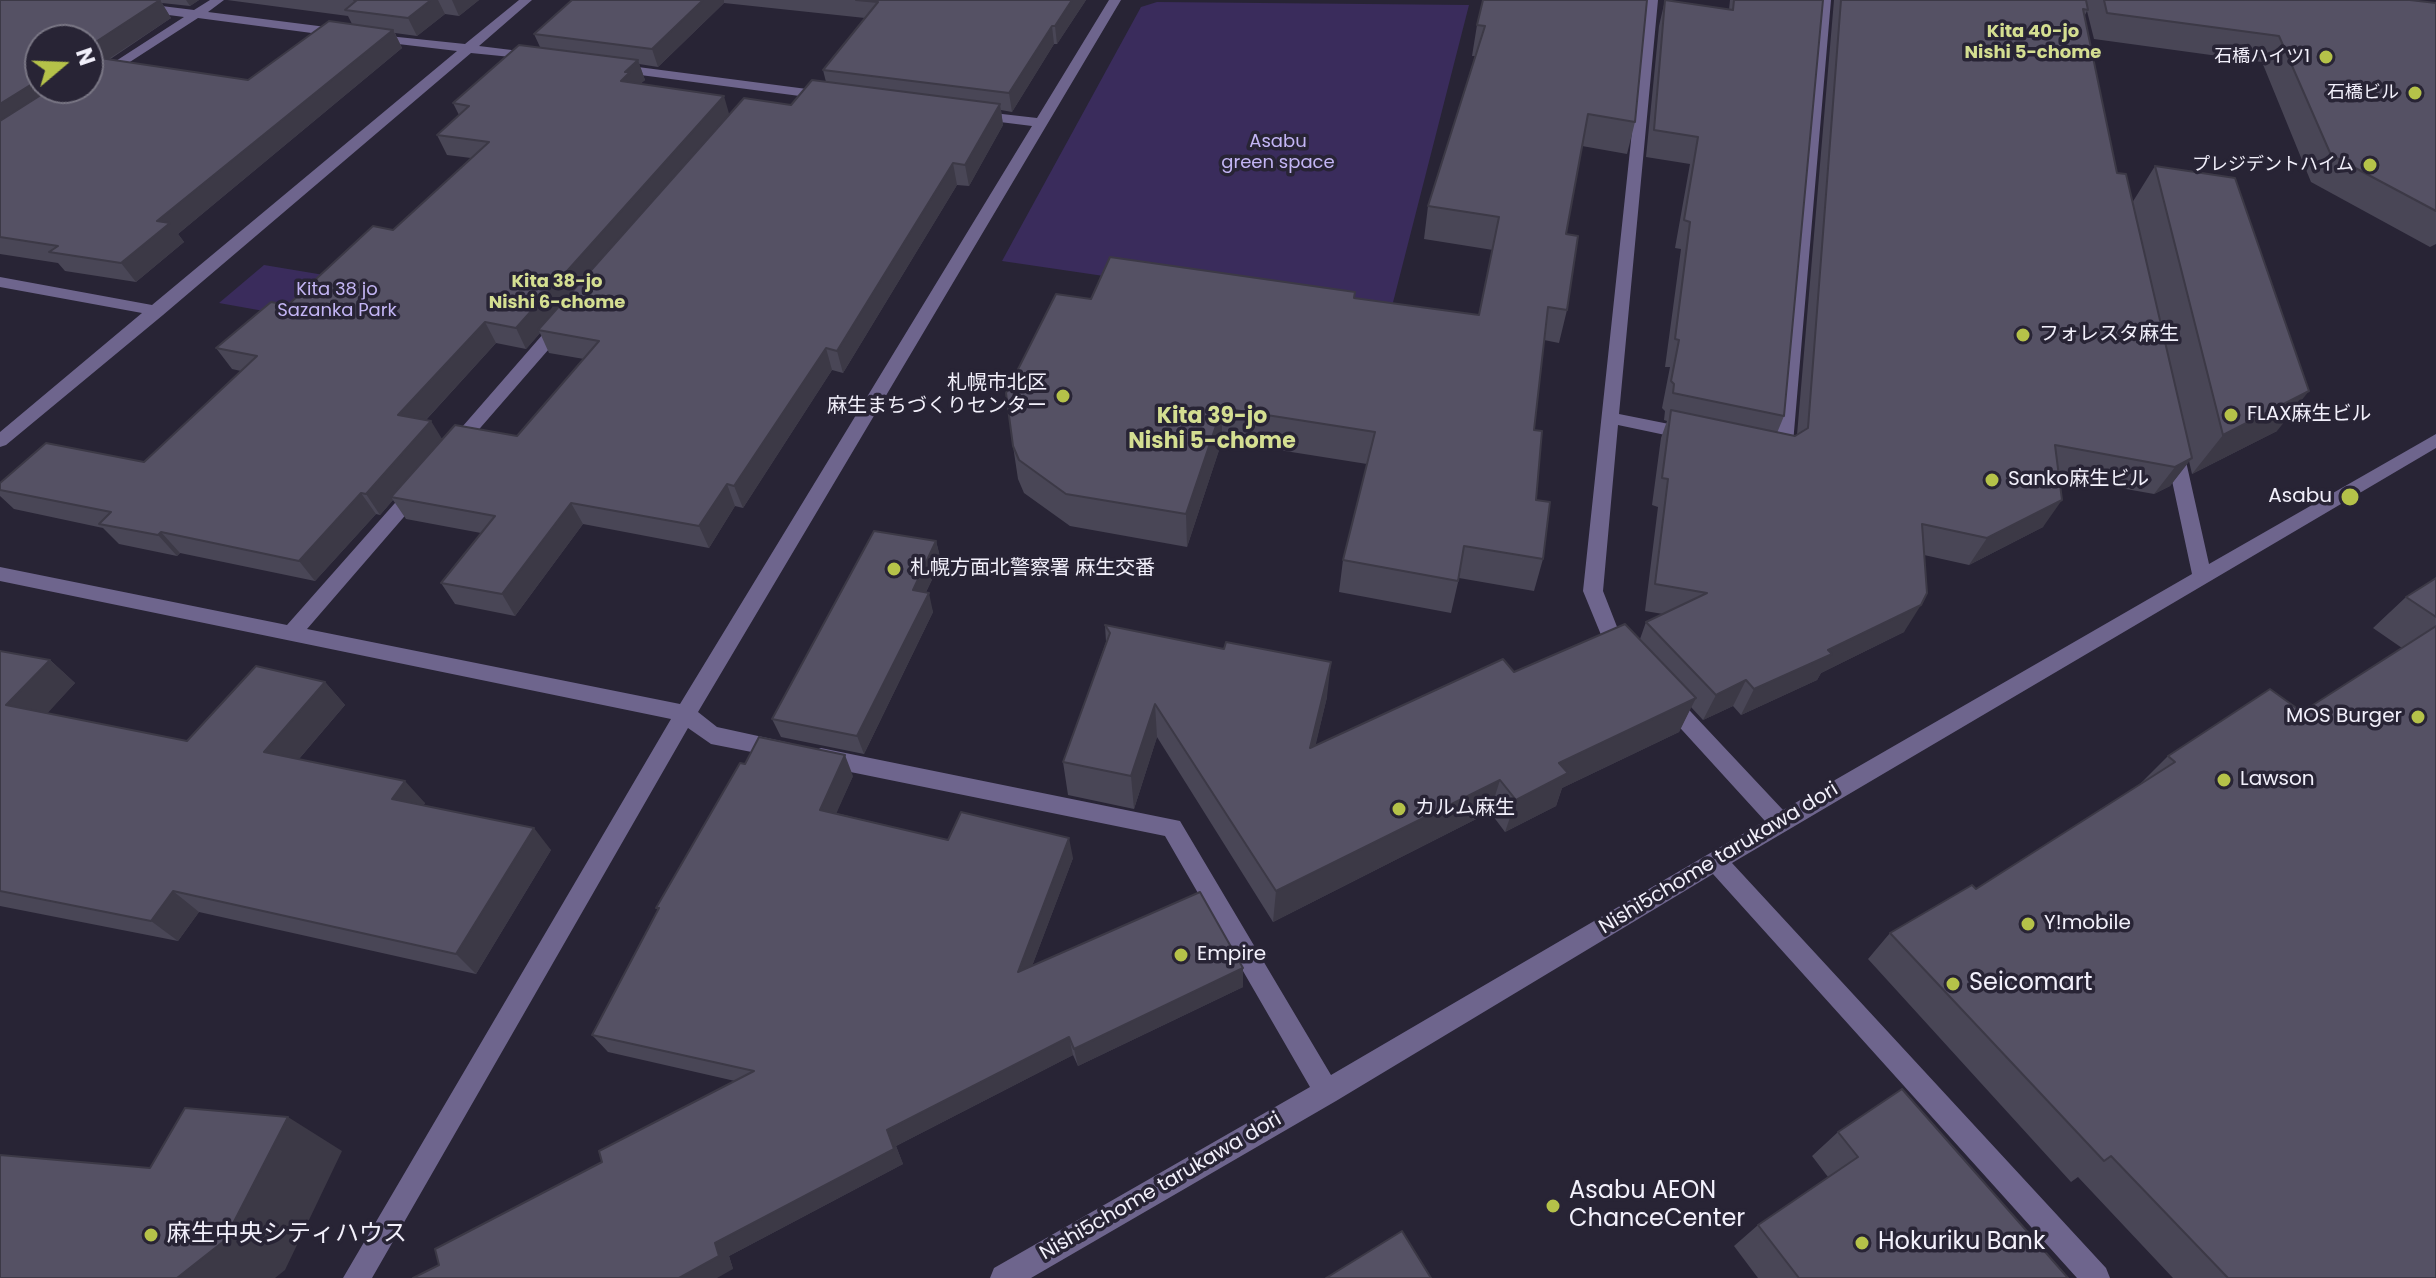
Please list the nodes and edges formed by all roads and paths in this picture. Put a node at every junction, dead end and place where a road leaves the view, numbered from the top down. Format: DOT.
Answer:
graph roads {
  1 [pos="84,0"];
  2 [pos="218,0"];
  3 [pos="526,0"];
  4 [pos="1115,0"];
  5 [pos="1652,0"];
  6 [pos="1825,0"];
  7 [pos="196,14"];
  8 [pos="471,49"];
  9 [pos="556,60"];
  10 [pos="601,66"];
  11 [pos="104,74"];
  12 [pos="767,87"];
  13 [pos="844,97"];
  14 [pos="756,101"];
  15 [pos="967,113"];
  16 [pos="1040,123"];
  17 [pos="0,282"];
  18 [pos="579,304"];
  19 [pos="157,311"];
  20 [pos="1611,418"];
  21 [pos="2169,426"];
  22 [pos="1711,439"];
  23 [pos="2436,440"];
  24 [pos="0,441"];
  25 [pos="1769,452"];
  26 [pos="444,459"];
  27 [pos="423,483"];
  28 [pos="0,574"];
  29 [pos="2202,577"];
  30 [pos="292,633"];
  31 [pos="1634,664"];
  32 [pos="1654,686"];
  33 [pos="686,714"];
  34 [pos="1780,822"];
  35 [pos="1715,861"];
  36 [pos="1327,1092"];
  37 [pos="357,1278"];
  38 [pos="1004,1278"];
  39 [pos="2096,1278"];
  1 -- 7 [label="street"];
  2 -- 7 [label="street"];
  3 -- 8 [label="street"];
  4 -- 16 [label="street"];
  5 -- 20 [label="street"];
  6 -- 25 [label="street"];
  7 -- 8 [label="street"];
  7 -- 11 [label="street"];
  8 -- 9 [label="street"];
  8 -- 19 [label="street"];
  10 -- 12 [label="street"];
  12 -- 13 [label="street"];
  12 -- 14 [label="street"];
  15 -- 16 [label="street"];
  16 -- 33 [label="street"];
  17 -- 19 [label="street"];
  18 -- 26 [label="street"];
  19 -- 24 [label="street"];
  20 -- 22 [label="street"];
  20 -- 31 [label="street"];
  21 -- 29 [label="street"];
  23 -- 29 [label="street, Nishi5chome tarukawa dori"];
  27 -- 30 [label="street"];
  28 -- 30 [label="street"];
  29 -- 34 [label="street, Nishi5chome tarukawa dori"];
  30 -- 33 [label="street"];
  32 -- 34 [label="street"];
  33 -- 36 [label="street"];
  33 -- 37 [label="street"];
  34 -- 35 [label="street, Nishi5chome tarukawa dori"];
  35 -- 36 [label="street, Nishi5chome tarukawa dori"];
  35 -- 39 [label="street"];
  36 -- 38 [label="street, Nishi5chome tarukawa dori"];
}
